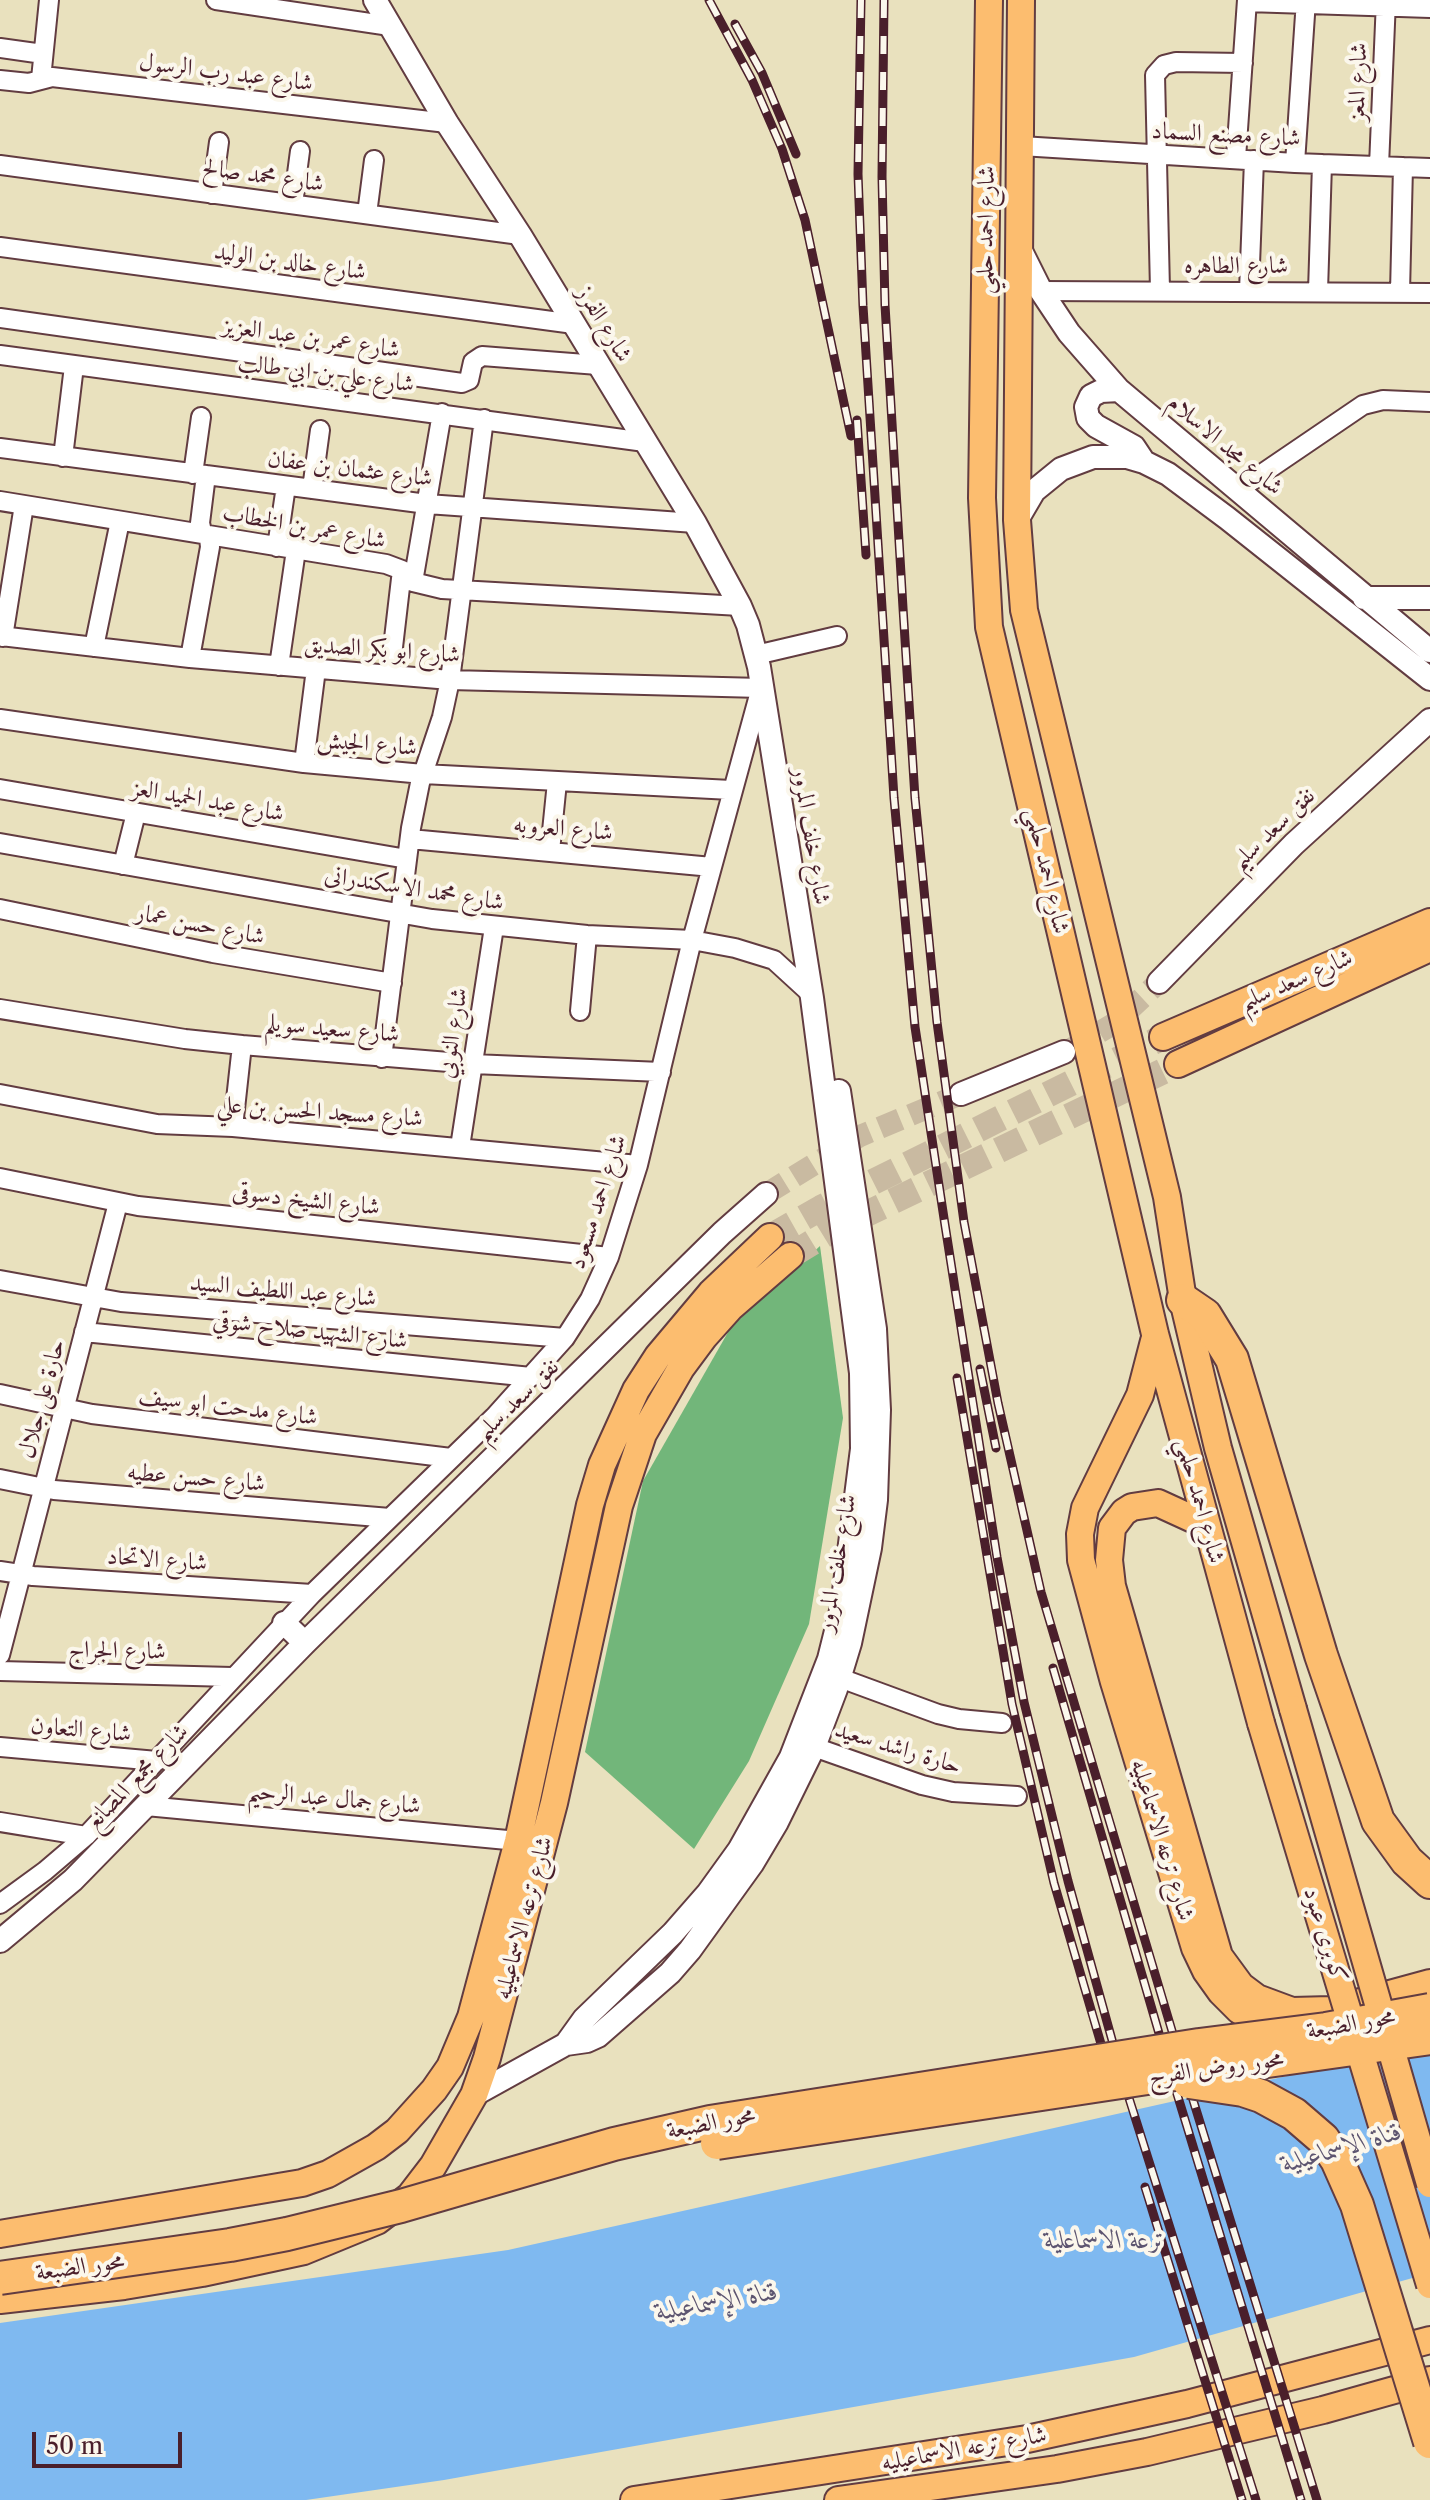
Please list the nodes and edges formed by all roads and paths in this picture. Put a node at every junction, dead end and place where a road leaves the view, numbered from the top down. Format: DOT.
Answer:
graph roads {
  1 [pos="49,0"];
  2 [pos="216,0"];
  3 [pos="375,0"];
  4 [pos="989,0"];
  5 [pos="1021,0"];
  6 [pos="1247,1"];
  7 [pos="1306,2"];
  8 [pos="1386,3"];
  9 [pos="276,5"];
  10 [pos="1430,8"];
  11 [pos="390,26"];
  12 [pos="0,48"];
  13 [pos="43,54"];
  14 [pos="1243,63"];
  15 [pos="41,79"];
  16 [pos="0,80"];
  17 [pos="447,123"];
  18 [pos="219,142"];
  19 [pos="1021,146"];
  20 [pos="300,151"];
  21 [pos="1156,156"];
  22 [pos="1245,159"];
  23 [pos="374,160"];
  24 [pos="1295,163"];
  25 [pos="1322,164"];
  26 [pos="0,165"];
  27 [pos="1379,166"];
  28 [pos="1403,167"];
  29 [pos="1430,168"];
  30 [pos="212,194"];
  31 [pos="293,204"];
  32 [pos="367,214"];
  33 [pos="520,235"];
  34 [pos="0,247"];
  35 [pos="1020,249"];
  36 [pos="1160,290"];
  37 [pos="1041,291"];
  38 [pos="1249,291"];
  39 [pos="1318,291"];
  40 [pos="1400,292"];
  41 [pos="1430,293"];
  42 [pos="0,318"];
  43 [pos="574,324"];
  44 [pos="0,355"];
  45 [pos="598,365"];
  46 [pos="74,366"];
  47 [pos="1119,390"];
  48 [pos="1430,402"];
  49 [pos="442,413"];
  50 [pos="201,417"];
  51 [pos="484,419"];
  52 [pos="320,430"];
  53 [pos="645,442"];
  54 [pos="0,448"];
  55 [pos="63,457"];
  56 [pos="1144,462"];
  57 [pos="200,474"];
  58 [pos="286,486"];
  59 [pos="312,489"];
  60 [pos="1238,490"];
  61 [pos="0,501"];
  62 [pos="427,504"];
  63 [pos="24,505"];
  64 [pos="473,508"];
  65 [pos="1017,520"];
  66 [pos="120,521"];
  67 [pos="695,523"];
  68 [pos="206,535"];
  69 [pos="277,547"];
  70 [pos="296,550"];
  71 [pos="407,576"];
  72 [pos="462,590"];
  73 [pos="1364,598"];
  74 [pos="1430,598"];
  75 [pos="740,606"];
  76 [pos="837,636"];
  77 [pos="2,637"];
  78 [pos="94,647"];
  79 [pos="1430,651"];
  80 [pos="756,655"];
  81 [pos="190,658"];
  82 [pos="279,666"];
  83 [pos="316,669"];
  84 [pos="390,673"];
  85 [pos="1430,679"];
  86 [pos="450,680"];
  87 [pos="761,688"];
  88 [pos="0,719"];
  89 [pos="1430,720"];
  90 [pos="304,763"];
  91 [pos="423,774"];
  92 [pos="557,782"];
  93 [pos="0,789"];
  94 [pos="731,790"];
  95 [pos="136,813"];
  96 [pos="410,839"];
  97 [pos="0,843"];
  98 [pos="550,851"];
  99 [pos="407,859"];
  100 [pos="123,865"];
  101 [pos="712,867"];
  102 [pos="0,909"];
  103 [pos="400,914"];
  104 [pos="1430,922"];
  105 [pos="494,927"];
  106 [pos="587,935"];
  107 [pos="692,940"];
  108 [pos="1430,948"];
  109 [pos="1159,982"];
  110 [pos="392,983"];
  111 [pos="810,993"];
  112 [pos="0,1009"];
  113 [pos="580,1011"];
  114 [pos="1163,1037"];
  115 [pos="242,1045"];
  116 [pos="1064,1052"];
  117 [pos="382,1058"];
  118 [pos="473,1064"];
  119 [pos="1178,1064"];
  120 [pos="661,1072"];
  121 [pos="0,1094"];
  122 [pos="961,1094"];
  123 [pos="233,1127"];
  124 [pos="460,1147"];
  125 [pos="638,1165"];
  126 [pos="0,1178"];
  127 [pos="766,1194"];
  128 [pos="118,1203"];
  129 [pos="770,1237"];
  130 [pos="790,1256"];
  131 [pos="609,1257"];
  132 [pos="0,1280"];
  133 [pos="93,1298"];
  134 [pos="1183,1300"];
  135 [pos="84,1332"];
  136 [pos="1155,1334"];
  137 [pos="565,1338"];
  138 [pos="531,1377"];
  139 [pos="0,1394"];
  140 [pos="64,1409"];
  141 [pos="451,1458"];
  142 [pos="0,1479"];
  143 [pos="43,1488"];
  144 [pos="390,1518"];
  145 [pos="1206,1525"];
  146 [pos="0,1571"];
  147 [pos="21,1575"];
  148 [pos="312,1594"];
  149 [pos="284,1623"];
  150 [pos="305,1643"];
  151 [pos="0,1655"];
  152 [pos="0,1671"];
  153 [pos="232,1677"];
  154 [pos="840,1678"];
  155 [pos="1293,1709"];
  156 [pos="1002,1723"];
  157 [pos="1261,1723"];
  158 [pos="0,1747"];
  159 [pos="814,1747"];
  160 [pos="157,1761"];
  161 [pos="1017,1796"];
  162 [pos="146,1806"];
  163 [pos="0,1822"];
  164 [pos="86,1836"];
  165 [pos="518,1841"];
  166 [pos="1430,1882"];
  167 [pos="0,1904"];
  168 [pos="0,1941"];
  169 [pos="1430,1983"];
  170 [pos="1430,2010"];
  171 [pos="1430,2016"];
  172 [pos="1430,2038"];
  173 [pos="566,2044"];
  174 [pos="1154,2077"];
  175 [pos="474,2095"];
  176 [pos="1430,2184"];
  177 [pos="0,2234"];
  178 [pos="0,2278"];
  179 [pos="1430,2285"];
  180 [pos="0,2294"];
  181 [pos="0,2300"];
  182 [pos="1430,2340"];
  183 [pos="1430,2380"];
  184 [pos="1430,2442"];
  185 [pos="634,2500"];
  186 [pos="838,2500"];
  1 -- 13 [label="street"];
  2 -- 9 [label="street"];
  3 -- 11 [label="street, شارع الفرز"];
  4 -- 136 [label="main road, شارع احمد حلمي"];
  5 -- 19 [label="main road, شارع احمد حلمي"];
  6 -- 7 [label="street"];
  6 -- 14 [label="street"];
  7 -- 8 [label="street"];
  7 -- 24 [label="street"];
  8 -- 10 [label="street"];
  8 -- 27 [label="street, شارع المعز"];
  9 -- 11 [label="street"];
  11 -- 17 [label="street, شارع الفرز"];
  12 -- 13 [label="street"];
  13 -- 15 [label="street"];
  14 -- 21 [label="street"];
  14 -- 22 [label="street"];
  15 -- 16 [label="street, شارع عبد رب الرسول"];
  15 -- 17 [label="street, شارع عبد رب الرسول"];
  17 -- 33 [label="street, شارع الفرز"];
  18 -- 30 [label="street"];
  19 -- 21 [label="street, شارع مصنع السماد"];
  19 -- 35 [label="main road, شارع احمد حلمي"];
  20 -- 31 [label="street"];
  21 -- 22 [label="street, شارع مصنع السماد"];
  21 -- 36 [label="street"];
  22 -- 24 [label="street, شارع مصنع السماد"];
  22 -- 38 [label="street"];
  23 -- 32 [label="street"];
  24 -- 25 [label="street, شارع مصنع السماد"];
  25 -- 27 [label="street, شارع مصنع السماد"];
  25 -- 39 [label="street"];
  26 -- 30 [label="street, شارع محمد صالح"];
  27 -- 28 [label="street, شارع مصنع السماد"];
  28 -- 29 [label="street, شارع مصنع السماد"];
  28 -- 40 [label="street"];
  30 -- 31 [label="street, شارع محمد صالح"];
  31 -- 32 [label="street, شارع محمد صالح"];
  32 -- 33 [label="street, شارع محمد صالح"];
  33 -- 43 [label="street, شارع الفرز"];
  34 -- 43 [label="street, شارع خالد بن الوليد"];
  35 -- 37 [label="street, شارع مجد الاسلام"];
  35 -- 65 [label="main road, شارع احمد حلمي"];
  36 -- 37 [label="street, شارع الطاهره"];
  36 -- 38 [label="street, شارع الطاهره"];
  37 -- 47 [label="street, شارع مجد الاسلام"];
  38 -- 39 [label="street, شارع الطاهره"];
  39 -- 40 [label="street, شارع الطاهره"];
  40 -- 41 [label="street, شارع الطاهره"];
  42 -- 45 [label="street, شارع عمر بن عبد العزيز"];
  43 -- 45 [label="street, شارع الفرز"];
  44 -- 46 [label="street, شارع علي بن ابي طالب"];
  45 -- 53 [label="street, شارع الفرز"];
  46 -- 49 [label="street, شارع علي بن ابي طالب"];
  46 -- 55 [label="street"];
  47 -- 56 [label="street"];
  47 -- 60 [label="street, شارع مجد الاسلام"];
  48 -- 60 [label="street"];
  49 -- 51 [label="street, شارع علي بن ابي طالب"];
  49 -- 62 [label="street"];
  50 -- 57 [label="street"];
  51 -- 53 [label="street, شارع علي بن ابي طالب"];
  51 -- 64 [label="street"];
  52 -- 59 [label="street"];
  53 -- 67 [label="street, شارع الفرز"];
  54 -- 55 [label="street, شارع عثمان بن عفان"];
  55 -- 57 [label="street, شارع عثمان بن عفان"];
  56 -- 65 [label="street"];
  56 -- 85 [label="street"];
  57 -- 58 [label="street, شارع عثمان بن عفان"];
  57 -- 68 [label="street"];
  58 -- 59 [label="street, شارع عثمان بن عفان"];
  58 -- 69 [label="street"];
  59 -- 62 [label="street, شارع عثمان بن عفان"];
  60 -- 73 [label="street, شارع مجد الاسلام"];
  61 -- 63 [label="street, شارع عمر بن الخطاب"];
  62 -- 64 [label="street, شارع عثمان بن عفان"];
  62 -- 71 [label="street"];
  63 -- 66 [label="street, شارع عمر بن الخطاب"];
  63 -- 77 [label="street"];
  64 -- 67 [label="street, شارع عثمان بن عفان"];
  64 -- 72 [label="street"];
  65 -- 134 [label="main road, شارع احمد حلمي"];
  66 -- 68 [label="street, شارع عمر بن الخطاب"];
  66 -- 78 [label="street"];
  67 -- 75 [label="street, شارع الفرز"];
  68 -- 69 [label="street, شارع عمر بن الخطاب"];
  68 -- 81 [label="street"];
  69 -- 70 [label="street, شارع عمر بن الخطاب"];
  70 -- 71 [label="street, شارع عمر بن الخطاب"];
  70 -- 82 [label="street"];
  71 -- 72 [label="street, شارع عمر بن الخطاب"];
  71 -- 84 [label="street"];
  72 -- 75 [label="street, شارع عمر بن الخطاب"];
  72 -- 86 [label="street"];
  73 -- 74 [label="street"];
  73 -- 79 [label="street, شارع مجد الاسلام"];
  75 -- 80 [label="street, شارع الفرز"];
  76 -- 80 [label="street"];
  77 -- 78 [label="street, شارع ابو بكر الصديق"];
  78 -- 81 [label="street, شارع ابو بكر الصديق"];
  80 -- 87 [label="street, شارع الفرز"];
  81 -- 82 [label="street, شارع ابو بكر الصديق"];
  82 -- 83 [label="street, شارع ابو بكر الصديق"];
  83 -- 84 [label="street, شارع ابو بكر الصديق"];
  83 -- 90 [label="street"];
  84 -- 86 [label="street, شارع ابو بكر الصديق"];
  86 -- 87 [label="street, شارع ابو بكر الصديق"];
  86 -- 91 [label="street"];
  87 -- 94 [label="street, شارع احمد مسعود"];
  87 -- 111 [label="street, شارع خلف المرور"];
  88 -- 90 [label="street, شارع الجيش"];
  89 -- 109 [label="street, نفق سعد سليم"];
  90 -- 91 [label="street, شارع الجيش"];
  91 -- 92 [label="street, شارع الجيش"];
  91 -- 96 [label="street"];
  92 -- 94 [label="street, شارع الجيش"];
  92 -- 98 [label="street"];
  93 -- 95 [label="street, شارع عبد الحميد العز"];
  94 -- 101 [label="street, شارع احمد مسعود"];
  95 -- 99 [label="street, شارع عبد الحميد العز"];
  95 -- 100 [label="street"];
  96 -- 98 [label="street, شارع العروبه"];
  96 -- 99 [label="street"];
  97 -- 100 [label="street, شارع محمد الاسكندرانى"];
  98 -- 101 [label="street, شارع العروبه"];
  99 -- 103 [label="street"];
  100 -- 103 [label="street, شارع محمد الاسكندرانى"];
  101 -- 107 [label="street, شارع احمد مسعود"];
  102 -- 110 [label="street, شارع حسن عمار"];
  103 -- 105 [label="street, شارع محمد الاسكندرانى"];
  103 -- 110 [label="street"];
  104 -- 114 [label="main road, شارع سعد سليم"];
  105 -- 106 [label="street, شارع محمد الاسكندرانى"];
  105 -- 118 [label="street, شارع النوبي"];
  106 -- 107 [label="street, شارع محمد الاسكندرانى"];
  106 -- 113 [label="street"];
  107 -- 111 [label="street, شارع محمد الاسكندرانى"];
  107 -- 120 [label="street, شارع احمد مسعود"];
  108 -- 119 [label="main road, شارع سعد سليم"];
  110 -- 117 [label="street"];
  111 -- 154 [label="street, شارع خلف المرور"];
  111 -- 173 [label="street, شارع خلف المرور"];
  112 -- 115 [label="street, شارع سعيد سويلم"];
  115 -- 117 [label="street, شارع سعيد سويلم"];
  115 -- 123 [label="street"];
  116 -- 122 [label="street"];
  117 -- 118 [label="street, شارع سعيد سويلم"];
  118 -- 120 [label="street, شارع سعيد سويلم"];
  118 -- 124 [label="street, شارع النوبي"];
  120 -- 125 [label="street, شارع احمد مسعود"];
  121 -- 123 [label="street, شارع مسجد الحسن بن علي"];
  123 -- 124 [label="street, شارع مسجد الحسن بن علي"];
  124 -- 125 [label="street, شارع مسجد الحسن بن علي"];
  125 -- 131 [label="street, شارع احمد مسعود"];
  126 -- 128 [label="street, شارع الشيخ دسوقى"];
  127 -- 150 [label="street, نفق سعد سليم"];
  128 -- 131 [label="street, شارع الشيخ دسوقى"];
  128 -- 133 [label="street, حارة على جلال"];
  129 -- 165 [label="main road, شارع ترعه الاسماعيليه"];
  130 -- 175 [label="main road, شارع ترعه الاسماعيليه"];
  131 -- 137 [label="street, شارع احمد مسعود"];
  132 -- 133 [label="street, شارع عبد اللطيف السيد"];
  133 -- 135 [label="street, حارة على جلال"];
  133 -- 137 [label="street, شارع عبد اللطيف السيد"];
  134 -- 155 [label="main road, شارع احمد حلمي"];
  134 -- 166 [label="highway"];
  135 -- 138 [label="street, شارع الشهيد صلاح شوقي"];
  135 -- 140 [label="street, حارة على جلال"];
  136 -- 145 [label="main road, شارع احمد حلمي"];
  136 -- 171 [label="main road, شارع ترعه الاسماعيليه"];
  137 -- 138 [label="street, شارع احمد مسعود"];
  138 -- 141 [label="street, شارع احمد مسعود"];
  139 -- 140 [label="street, شارع مدحت ابو سيف"];
  140 -- 141 [label="street, شارع مدحت ابو سيف"];
  140 -- 143 [label="street, حارة على جلال"];
  141 -- 144 [label="street, شارع احمد مسعود"];
  142 -- 143 [label="street, شارع حسن عطيه"];
  143 -- 144 [label="street, شارع حسن عطيه"];
  143 -- 147 [label="street, حارة على جلال"];
  144 -- 148 [label="street, شارع احمد مسعود"];
  145 -- 157 [label="main road, شارع احمد حلمي"];
  145 -- 169 [label="main road, شارع ترعه الاسماعيليه"];
  146 -- 147 [label="street, شارع الاتحاد"];
  147 -- 148 [label="street, شارع الاتحاد"];
  147 -- 151 [label="street, حارة على جلال"];
  148 -- 149 [label="street, شارع احمد مسعود"];
  149 -- 150 [label="street"];
  149 -- 153 [label="street, شارع مجمع المصانع"];
  150 -- 162 [label="street, شارع مجمع المصانع"];
  152 -- 153 [label="street, شارع الجراج"];
  153 -- 160 [label="street, شارع مجمع المصانع"];
  154 -- 156 [label="street"];
  154 -- 159 [label="street, شارع خلف المرور"];
  155 -- 176 [label="main road, كوبرى عبود, bridge"];
  157 -- 179 [label="main road, كوبرى عبود, bridge"];
  158 -- 160 [label="street, شارع التعاون"];
  159 -- 161 [label="street, حارة راشد سعيد"];
  159 -- 173 [label="street, شارع خلف المرور"];
  160 -- 164 [label="street, شارع مجمع المصانع"];
  162 -- 165 [label="street, شارع جمال عبد الرحيم"];
  162 -- 168 [label="street, شارع مجمع المصانع"];
  163 -- 164 [label="street"];
  164 -- 167 [label="street, شارع مجمع المصانع"];
  165 -- 177 [label="main road, شارع ترعه الاسماعيليه"];
  170 -- 178 [label="highway, محور الضبعة, bridge"];
  172 -- 174 [label="highway, محور روض الفرج, bridge"];
  173 -- 175 [label="street, شارع خلف المرور"];
  174 -- 180 [label="highway, محور روض الفرج, bridge"];
  174 -- 184 [label="highway, bridge"];
  175 -- 181 [label="main road, شارع ترعه الاسماعيليه"];
  182 -- 185 [label="main road, شارع ترعه الاسماعيليه"];
  183 -- 186 [label="main road, شارع ترعه الاسماعيليه"];
}
